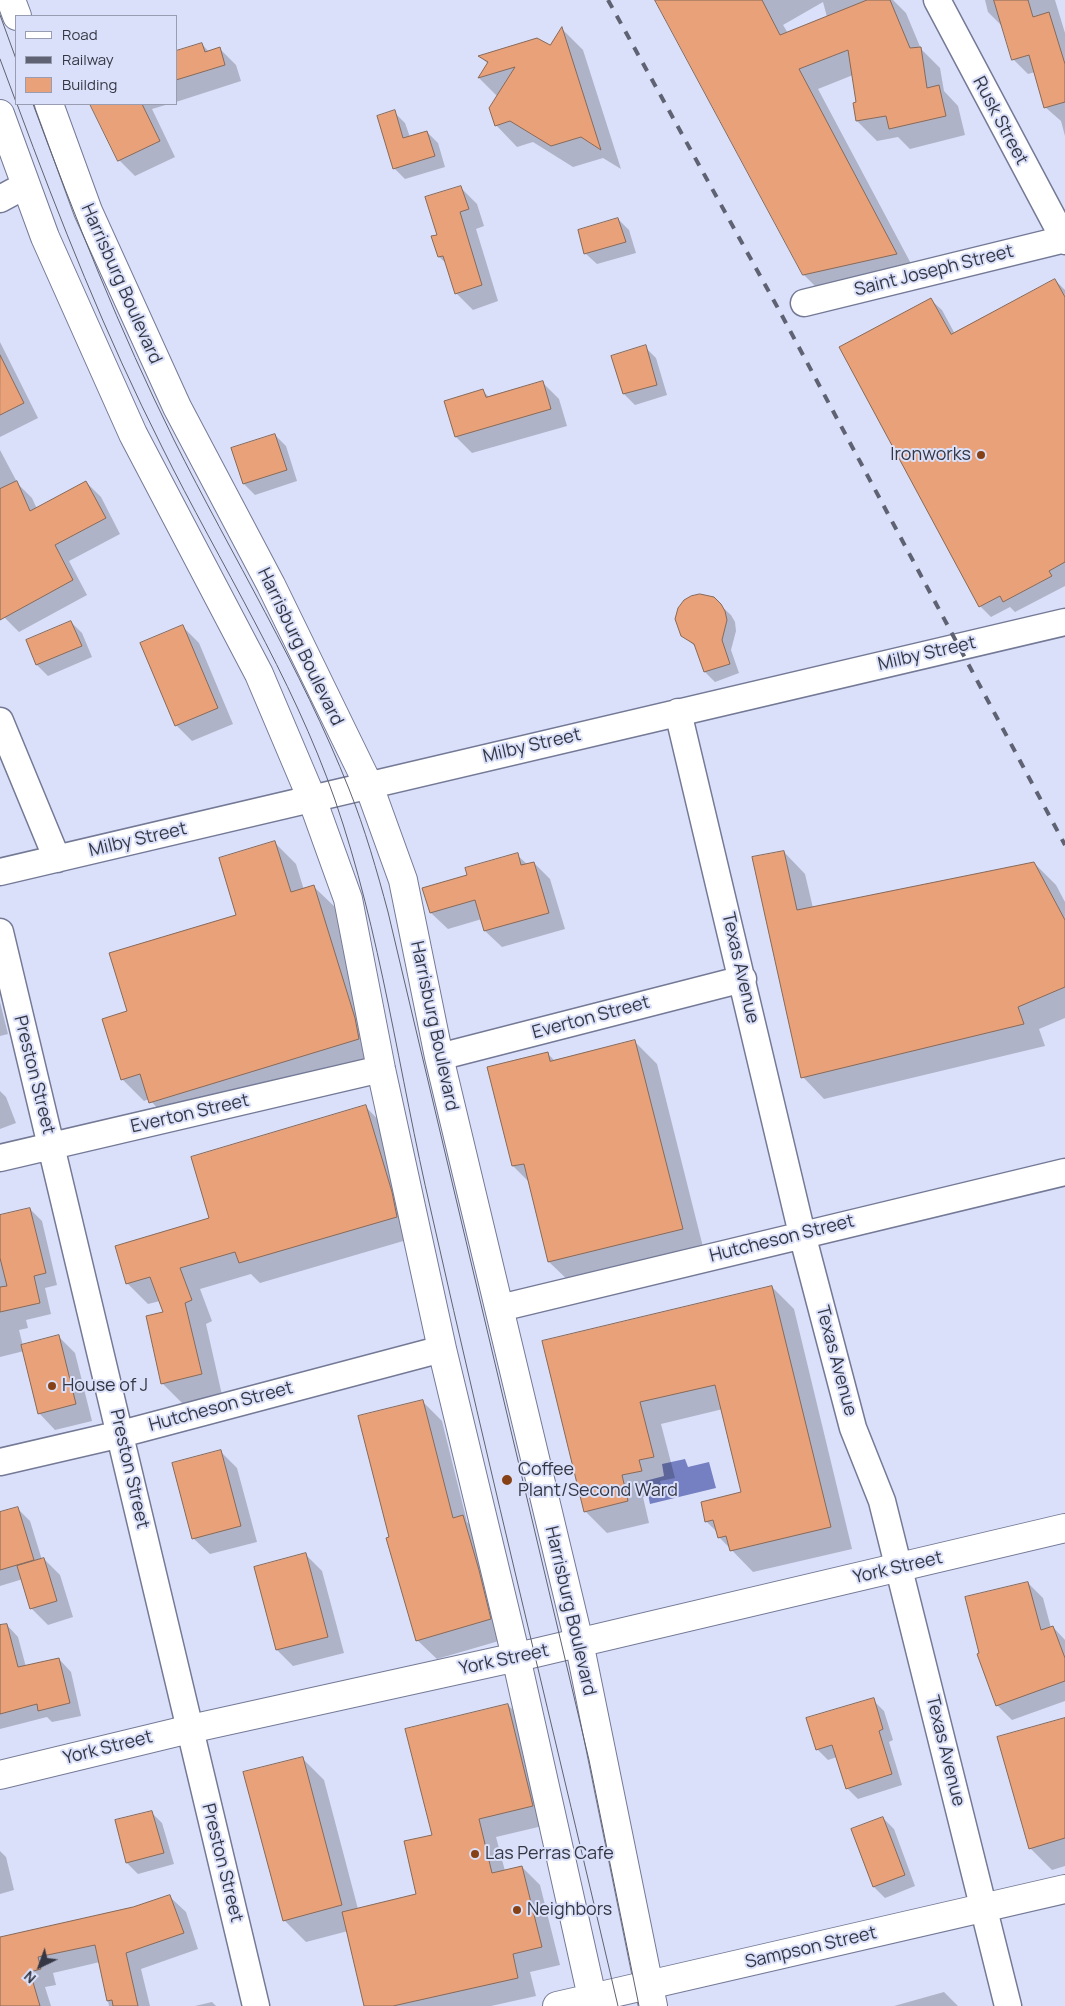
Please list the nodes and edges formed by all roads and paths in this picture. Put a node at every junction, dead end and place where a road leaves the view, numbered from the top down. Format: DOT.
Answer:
graph roads {
  1 [pos="11,0"];
  2 [pos="937,0"];
  3 [pos="17,15"];
  4 [pos="49,105"];
  5 [pos="0,114"];
  6 [pos="26,185"];
  7 [pos="0,199"];
  8 [pos="1065,240"];
  9 [pos="804,303"];
  10 [pos="1065,622"];
  11 [pos="678,712"];
  12 [pos="0,721"];
  13 [pos="369,786"];
  14 [pos="312,799"];
  15 [pos="57,859"];
  16 [pos="0,872"];
  17 [pos="0,932"];
  18 [pos="743,979"];
  19 [pos="439,1058"];
  20 [pos="381,1069"];
  21 [pos="51,1146"];
  22 [pos="0,1158"];
  23 [pos="1065,1172"];
  24 [pos="802,1234"];
  25 [pos="500,1308"];
  26 [pos="442,1349"];
  27 [pos="121,1434"];
  28 [pos="0,1462"];
  29 [pos="1065,1528"];
  30 [pos="899,1568"];
  31 [pos="579,1642"];
  32 [pos="516,1657"];
  33 [pos="190,1729"];
  34 [pos="0,1775"];
  35 [pos="1065,1889"];
  36 [pos="984,1908"];
  37 [pos="651,1996"];
  38 [pos="593,2002"];
  39 [pos="256,2006"];
  40 [pos="556,2006"];
  41 [pos="1008,2006"];
  1 -- 3 [label="main road"];
  2 -- 8 [label="street, Rusk Street"];
  4 -- 13 [label="main road, Harrisburg Boulevard"];
  5 -- 6 [label="main road"];
  6 -- 7 [label="street"];
  6 -- 14 [label="main road"];
  8 -- 9 [label="street, Saint Joseph Street"];
  10 -- 11 [label="street, Milby Street"];
  11 -- 13 [label="street, Milby Street"];
  11 -- 18 [label="street, Texas Avenue"];
  12 -- 15 [label="street"];
  13 -- 14 [label="street, Milby Street"];
  13 -- 19 [label="main road, Harrisburg Boulevard"];
  14 -- 15 [label="street, Milby Street"];
  14 -- 20 [label="main road"];
  15 -- 16 [label="street, Milby Street"];
  17 -- 21 [label="street, Preston Street"];
  18 -- 19 [label="street, Everton Street"];
  18 -- 24 [label="street, Texas Avenue"];
  19 -- 25 [label="main road, Harrisburg Boulevard"];
  20 -- 21 [label="street, Everton Street"];
  20 -- 26 [label="main road"];
  21 -- 22 [label="street, Everton Street"];
  21 -- 27 [label="street, Preston Street"];
  23 -- 24 [label="street, Hutcheson Street"];
  24 -- 25 [label="street, Hutcheson Street"];
  24 -- 30 [label="street, Texas Avenue"];
  25 -- 31 [label="main road, Harrisburg Boulevard"];
  26 -- 27 [label="street, Hutcheson Street"];
  26 -- 32 [label="main road"];
  27 -- 28 [label="street, Hutcheson Street"];
  27 -- 33 [label="street, Preston Street"];
  29 -- 30 [label="main road, York Street"];
  30 -- 31 [label="main road, York Street"];
  30 -- 36 [label="street, Texas Avenue"];
  31 -- 32 [label="main road, York Street"];
  31 -- 37 [label="main road, Harrisburg Boulevard"];
  32 -- 33 [label="main road, York Street"];
  32 -- 38 [label="main road"];
  33 -- 34 [label="main road, York Street"];
  33 -- 39 [label="street, Preston Street"];
  35 -- 36 [label="main road, Sampson Street"];
  36 -- 37 [label="main road, Sampson Street"];
  36 -- 41 [label="street, Texas Avenue"];
  37 -- 38 [label="main road, Sampson Street"];
  38 -- 40 [label="main road, Sampson Street"];
}
